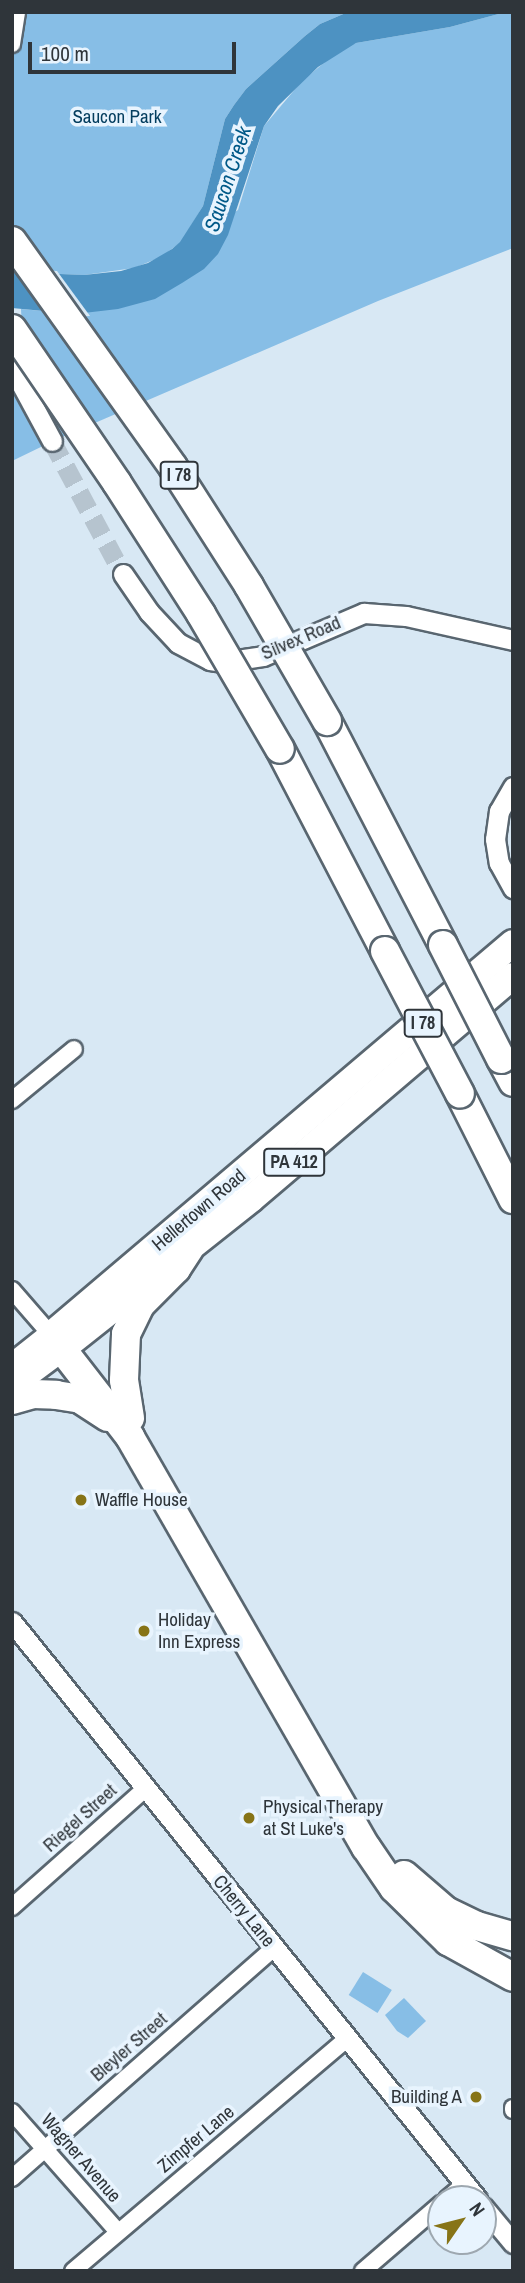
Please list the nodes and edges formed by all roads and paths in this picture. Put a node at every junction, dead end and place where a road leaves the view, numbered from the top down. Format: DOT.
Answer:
graph roads {
  1 [pos="17,12"];
  2 [pos="12,44"];
  3 [pos="12,241"];
  4 [pos="12,329"];
  5 [pos="12,367"];
  6 [pos="52,441"];
  7 [pos="122,574"];
  8 [pos="513,640"];
  9 [pos="513,787"];
  10 [pos="513,888"];
  11 [pos="513,943"];
  12 [pos="513,976"];
  13 [pos="74,1049"];
  14 [pos="510,1061"];
  15 [pos="12,1100"];
  16 [pos="484,1142"];
  17 [pos="513,1199"];
  18 [pos="513,1208"];
  19 [pos="189,1249"];
  20 [pos="12,1290"];
  21 [pos="60,1339"];
  22 [pos="12,1366"];
  23 [pos="12,1386"];
  24 [pos="12,1400"];
  25 [pos="130,1428"];
  26 [pos="14,1628"];
  27 [pos="145,1789"];
  28 [pos="12,1907"];
  29 [pos="513,1936"];
  30 [pos="274,1948"];
  31 [pos="513,1977"];
  32 [pos="346,2039"];
  33 [pos="12,2112"];
  34 [pos="46,2148"];
  35 [pos="12,2178"];
  36 [pos="465,2185"];
  37 [pos="427,2216"];
  38 [pos="497,2224"];
  39 [pos="118,2232"];
  40 [pos="513,2243"];
  41 [pos="74,2271"];
  42 [pos="363,2271"];
  1 -- 2 [label="street"];
  3 -- 14 [label="highway, I 78, bridge"];
  4 -- 16 [label="highway, I 78, bridge"];
  5 -- 6 [label="street"];
  7 -- 8 [label="street, Silvex Road"];
  9 -- 10 [label="street"];
  11 -- 21 [label="highway, Hellertown Road / PA 412"];
  12 -- 19 [label="highway, Hellertown Road / PA 412"];
  13 -- 15 [label="street"];
  16 -- 17 [label="highway, I 78"];
  16 -- 18 [label="highway"];
  19 -- 21 [label="highway, Hellertown Road / PA 412"];
  19 -- 25 [label="highway"];
  20 -- 21 [label="street"];
  21 -- 22 [label="main road, Hellertown Road / PA 412"];
  21 -- 23 [label="main road, Hellertown Road / PA 412"];
  21 -- 25 [label="highway"];
  24 -- 25 [label="highway"];
  25 -- 29 [label="highway"];
  25 -- 31 [label="highway"];
  26 -- 27 [label="street, Cherry Lane"];
  27 -- 28 [label="street, Riegel Street"];
  27 -- 30 [label="street, Cherry Lane"];
  30 -- 32 [label="street, Cherry Lane"];
  30 -- 34 [label="street, Bleyler Street"];
  32 -- 36 [label="street, Cherry Lane"];
  32 -- 39 [label="street, Zimpfer Lane"];
  33 -- 34 [label="street, Wagner Avenue"];
  34 -- 35 [label="street, Bleyler Street"];
  34 -- 39 [label="street, Wagner Avenue"];
  37 -- 42 [label="street"];
  38 -- 40 [label="street"];
  39 -- 41 [label="street, Zimpfer Lane"];
}
